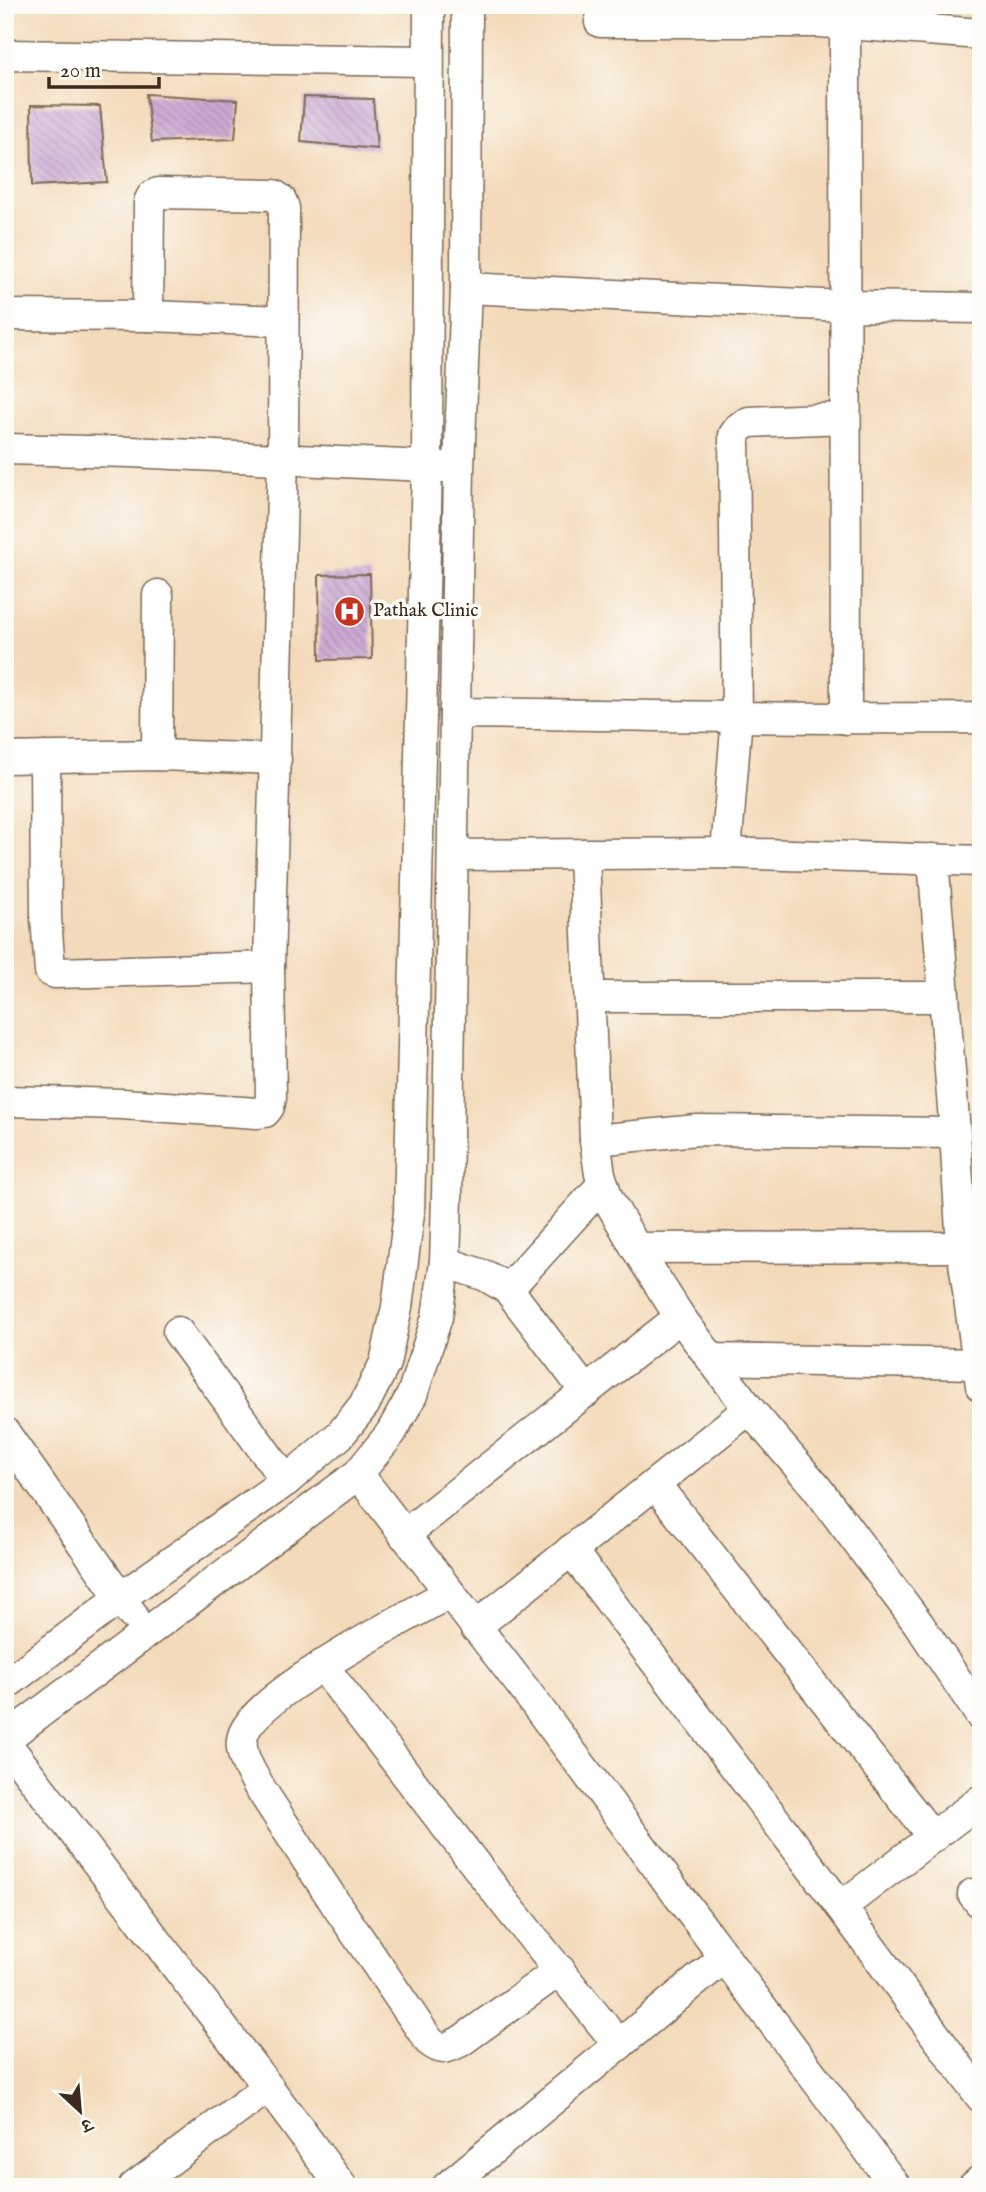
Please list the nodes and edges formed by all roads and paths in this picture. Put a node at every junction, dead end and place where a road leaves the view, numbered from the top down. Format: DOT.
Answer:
graph roads {
  1 [pos="429,5"];
  2 [pos="467,5"];
  3 [pos="600,22"];
  4 [pos="845,24"];
  5 [pos="981,34"];
  6 [pos="5,55"];
  7 [pos="428,61"];
  8 [pos="466,288"];
  9 [pos="845,306"];
  10 [pos="981,308"];
  11 [pos="5,315"];
  12 [pos="148,316"];
  13 [pos="283,321"];
  14 [pos="845,418"];
  15 [pos="5,449"];
  16 [pos="283,458"];
  17 [pos="428,466"];
  18 [pos="459,467"];
  19 [pos="158,595"];
  20 [pos="456,713"];
  21 [pos="737,716"];
  22 [pos="846,719"];
  23 [pos="981,719"];
  24 [pos="157,755"];
  25 [pos="45,757"];
  26 [pos="5,758"];
  27 [pos="276,759"];
  28 [pos="726,853"];
  29 [pos="584,854"];
  30 [pos="453,855"];
  31 [pos="933,859"];
  32 [pos="981,861"];
  33 [pos="270,967"];
  34 [pos="943,997"];
  35 [pos="590,998"];
  36 [pos="5,1101"];
  37 [pos="955,1133"];
  38 [pos="595,1140"];
  39 [pos="603,1184"];
  40 [pos="962,1247"];
  41 [pos="636,1248"];
  42 [pos="445,1262"];
  43 [pos="508,1289"];
  44 [pos="680,1317"];
  45 [pos="178,1332"];
  46 [pos="712,1359"];
  47 [pos="979,1375"];
  48 [pos="586,1392"];
  49 [pos="749,1409"];
  50 [pos="5,1433"];
  51 [pos="358,1474"];
  52 [pos="286,1481"];
  53 [pos="655,1484"];
  54 [pos="404,1535"];
  55 [pos="571,1550"];
  56 [pos="449,1593"];
  57 [pos="120,1598"];
  58 [pos="475,1627"];
  59 [pos="145,1633"];
  60 [pos="322,1665"];
  61 [pos="5,1685"];
  62 [pos="981,1716"];
  63 [pos="5,1741"];
  64 [pos="981,1800"];
  65 [pos="932,1836"];
  66 [pos="841,1907"];
  67 [pos="725,1957"];
  68 [pos="560,1970"];
  69 [pos="619,2045"];
  70 [pos="268,2087"];
  71 [pos="981,2097"];
  72 [pos="981,2180"];
  73 [pos="134,2187"];
  74 [pos="342,2187"];
  75 [pos="447,2187"];
  76 [pos="896,2187"];
  77 [pos="973,2187"];
  1 -- 7 [label="street"];
  2 -- 8 [label="street"];
  3 -- 4 [label="street"];
  4 -- 5 [label="street"];
  4 -- 9 [label="street"];
  6 -- 7 [label="street"];
  7 -- 17 [label="street"];
  8 -- 9 [label="street"];
  8 -- 18 [label="street"];
  9 -- 10 [label="street"];
  9 -- 14 [label="street"];
  11 -- 12 [label="street"];
  12 -- 13 [label="street"];
  12 -- 13 [label="street"];
  13 -- 16 [label="street"];
  14 -- 21 [label="street"];
  14 -- 22 [label="street"];
  15 -- 16 [label="street"];
  16 -- 17 [label="street"];
  16 -- 27 [label="street"];
  17 -- 18 [label="street"];
  17 -- 52 [label="street"];
  18 -- 20 [label="street"];
  19 -- 24 [label="street"];
  20 -- 21 [label="street"];
  20 -- 30 [label="street"];
  21 -- 22 [label="street"];
  21 -- 28 [label="street"];
  22 -- 23 [label="street"];
  24 -- 25 [label="street"];
  24 -- 27 [label="street"];
  25 -- 26 [label="street"];
  25 -- 33 [label="street"];
  27 -- 33 [label="street"];
  28 -- 29 [label="street"];
  28 -- 31 [label="street"];
  29 -- 30 [label="street"];
  29 -- 35 [label="street"];
  30 -- 42 [label="street"];
  31 -- 32 [label="street"];
  31 -- 34 [label="street"];
  33 -- 36 [label="street"];
  34 -- 35 [label="street"];
  34 -- 37 [label="street"];
  35 -- 38 [label="street"];
  37 -- 38 [label="street"];
  37 -- 40 [label="street"];
  38 -- 39 [label="street"];
  39 -- 41 [label="street"];
  39 -- 43 [label="street"];
  40 -- 41 [label="street"];
  40 -- 47 [label="street"];
  41 -- 44 [label="street"];
  42 -- 43 [label="street"];
  42 -- 51 [label="street"];
  43 -- 48 [label="street"];
  44 -- 46 [label="street"];
  44 -- 48 [label="street"];
  45 -- 52 [label="street"];
  46 -- 47 [label="street"];
  46 -- 49 [label="street"];
  48 -- 54 [label="street"];
  49 -- 53 [label="street"];
  49 -- 62 [label="street"];
  50 -- 57 [label="street"];
  51 -- 54 [label="street"];
  51 -- 59 [label="street"];
  52 -- 57 [label="street"];
  53 -- 55 [label="street"];
  53 -- 65 [label="street"];
  54 -- 56 [label="street"];
  55 -- 58 [label="street"];
  55 -- 66 [label="street"];
  56 -- 58 [label="street"];
  56 -- 60 [label="street"];
  57 -- 59 [label="street"];
  57 -- 61 [label="street"];
  58 -- 67 [label="street"];
  59 -- 63 [label="street"];
  60 -- 68 [label="street"];
  60 -- 68 [label="street"];
  63 -- 70 [label="street"];
  64 -- 65 [label="street"];
  65 -- 66 [label="street"];
  66 -- 71 [label="street"];
  67 -- 69 [label="street"];
  67 -- 76 [label="street"];
  68 -- 69 [label="street"];
  69 -- 75 [label="street"];
  70 -- 73 [label="street"];
  70 -- 74 [label="street"];
  72 -- 77 [label="street"];
}
